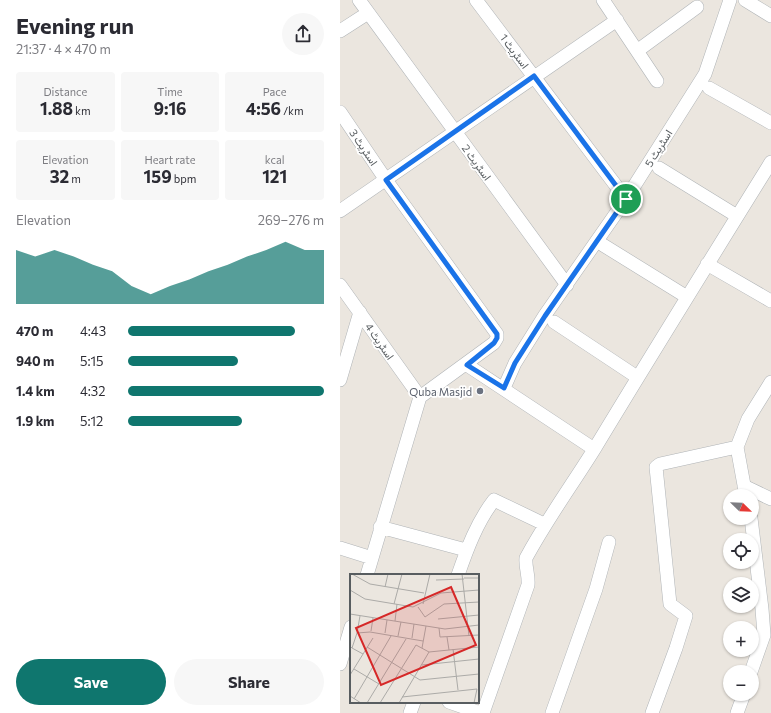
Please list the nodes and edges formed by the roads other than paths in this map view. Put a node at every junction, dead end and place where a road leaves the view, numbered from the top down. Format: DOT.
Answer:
graph roads {
  1 [pos="359,0"];
  2 [pos="476,0"];
  3 [pos="603,0"];
  4 [pos="730,0"];
  5 [pos="745,0"];
  6 [pos="697,7"];
  7 [pos="368,13"];
  8 [pos="771,16"];
  9 [pos="617,20"];
  10 [pos="340,31"];
  11 [pos="637,51"];
  12 [pos="534,76"];
  13 [pos="657,82"];
  14 [pos="709,88"];
  15 [pos="340,112"];
  16 [pos="771,123"];
  17 [pos="454,132"];
  18 [pos="771,162"];
  19 [pos="659,168"];
  20 [pos="386,180"];
  21 [pos="626,199"];
  22 [pos="340,211"];
  23 [pos="737,216"];
  24 [pos="603,245"];
  25 [pos="708,264"];
  26 [pos="340,284"];
  27 [pos="567,285"];
  28 [pos="687,296"];
  29 [pos="771,301"];
  30 [pos="360,312"];
  31 [pos="554,322"];
  32 [pos="467,365"];
  33 [pos="637,377"];
  34 [pos="340,380"];
  35 [pos="771,382"];
  36 [pos="504,388"];
  37 [pos="420,397"];
  38 [pos="737,447"];
  39 [pos="594,449"];
  40 [pos="745,489"];
  41 [pos="759,495"];
  42 [pos="771,499"];
  43 [pos="544,524"];
  44 [pos="752,525"];
  45 [pos="380,527"];
  46 [pos="609,542"];
  47 [pos="340,548"];
  48 [pos="466,550"];
  49 [pos="372,558"];
  50 [pos="367,574"];
  51 [pos="458,574"];
  52 [pos="350,630"];
  53 [pos="340,664"];
  54 [pos="753,665"];
  55 [pos="741,701"];
  56 [pos="414,703"];
  57 [pos="452,703"];
  58 [pos="410,713"];
  59 [pos="480,713"];
  60 [pos="483,713"];
  61 [pos="552,713"];
  62 [pos="652,713"];
  63 [pos="737,713"];
  1 -- 7 [label="street, اسٹریٹ 2"];
  2 -- 12 [label="street, اسٹریٹ 1"];
  3 -- 9 [label="street"];
  4 -- 21 [label="street, اسٹریٹ 5"];
  5 -- 8 [label="street"];
  6 -- 11 [label="street"];
  7 -- 10 [label="street"];
  7 -- 17 [label="street, اسٹریٹ 2"];
  9 -- 11 [label="street"];
  9 -- 12 [label="street"];
  11 -- 13 [label="street"];
  12 -- 17 [label="street"];
  12 -- 21 [label="street, اسٹریٹ 1"];
  14 -- 16 [label="street"];
  15 -- 20 [label="street, اسٹریٹ 3"];
  17 -- 20 [label="street"];
  17 -- 27 [label="street, اسٹریٹ 2"];
  18 -- 23 [label="street"];
  19 -- 23 [label="street"];
  20 -- 22 [label="street"];
  20 -- 32 [label="street, اسٹریٹ 3"];
  21 -- 27 [label="street, اسٹریٹ 5"];
  23 -- 25 [label="street"];
  24 -- 28 [label="street"];
  25 -- 28 [label="street"];
  25 -- 29 [label="street"];
  26 -- 30 [label="street, اسٹریٹ 4"];
  27 -- 36 [label="street, اسٹریٹ 5"];
  28 -- 33 [label="street"];
  30 -- 34 [label="street"];
  30 -- 37 [label="street, اسٹریٹ 4"];
  31 -- 33 [label="street"];
  32 -- 36 [label="street"];
  32 -- 37 [label="street"];
  33 -- 39 [label="street"];
  35 -- 38 [label="street"];
  36 -- 39 [label="street"];
  37 -- 45 [label="street"];
  38 -- 40 [label="street"];
  38 -- 62 [label="street"];
  39 -- 43 [label="street"];
  41 -- 42 [label="street"];
  43 -- 48 [label="street"];
  43 -- 60 [label="street"];
  44 -- 54 [label="street"];
  45 -- 48 [label="street"];
  45 -- 49 [label="street"];
  46 -- 61 [label="street"];
  47 -- 49 [label="street"];
  48 -- 51 [label="street"];
  49 -- 50 [label="street"];
  52 -- 53 [label="street"];
  55 -- 63 [label="street"];
  56 -- 58 [label="street"];
  57 -- 59 [label="street"];
}
